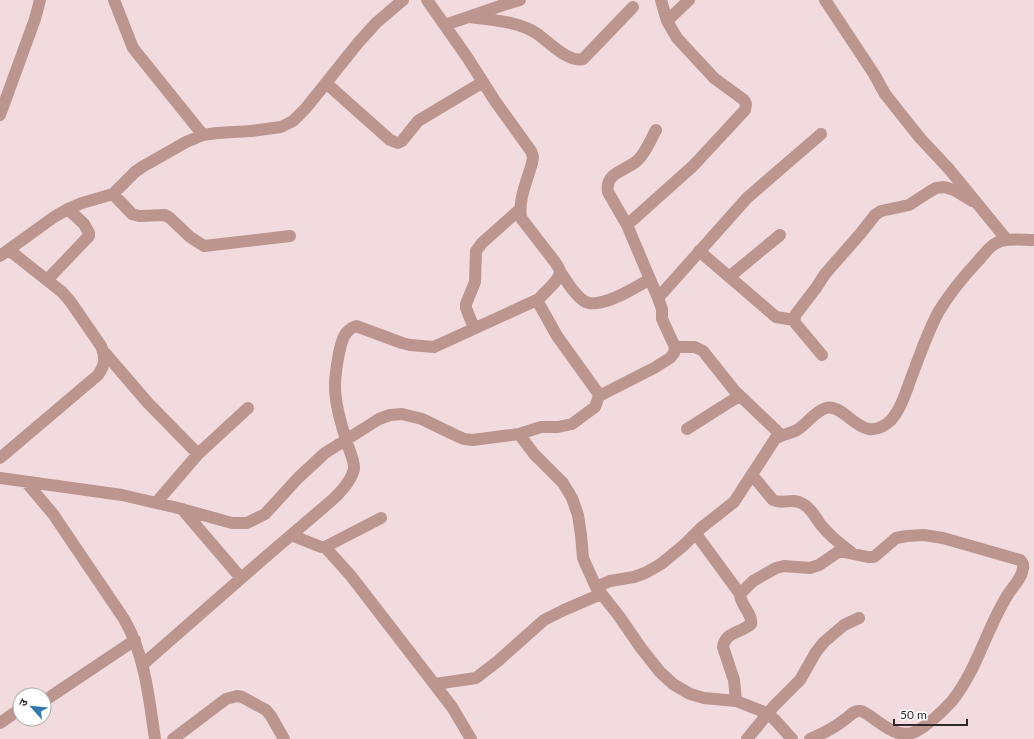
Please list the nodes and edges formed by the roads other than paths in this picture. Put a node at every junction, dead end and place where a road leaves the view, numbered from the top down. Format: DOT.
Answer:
graph roads {
  1 [pos="40,0"];
  2 [pos="114,0"];
  3 [pos="403,0"];
  4 [pos="427,0"];
  5 [pos="520,0"];
  6 [pos="661,0"];
  7 [pos="689,0"];
  8 [pos="825,0"];
  9 [pos="633,7"];
  10 [pos="470,17"];
  11 [pos="667,22"];
  12 [pos="445,26"];
  13 [pos="482,82"];
  14 [pos="326,83"];
  15 [pos="0,115"];
  16 [pos="656,130"];
  17 [pos="821,134"];
  18 [pos="203,135"];
  19 [pos="114,194"];
  20 [pos="977,202"];
  21 [pos="68,209"];
  22 [pos="519,210"];
  23 [pos="626,225"];
  24 [pos="780,235"];
  25 [pos="290,236"];
  26 [pos="1007,240"];
  27 [pos="1034,240"];
  28 [pos="699,251"];
  29 [pos="5,253"];
  30 [pos="560,272"];
  31 [pos="729,277"];
  32 [pos="650,279"];
  33 [pos="47,280"];
  34 [pos="658,298"];
  35 [pos="539,299"];
  36 [pos="794,320"];
  37 [pos="474,328"];
  38 [pos="675,347"];
  39 [pos="105,353"];
  40 [pos="822,355"];
  41 [pos="599,396"];
  42 [pos="740,396"];
  43 [pos="248,408"];
  44 [pos="687,429"];
  45 [pos="519,434"];
  46 [pos="781,435"];
  47 [pos="346,440"];
  48 [pos="198,454"];
  49 [pos="0,458"];
  50 [pos="752,475"];
  51 [pos="0,478"];
  52 [pos="26,482"];
  53 [pos="156,503"];
  54 [pos="182,509"];
  55 [pos="382,518"];
  56 [pos="696,534"];
  57 [pos="291,535"];
  58 [pos="325,547"];
  59 [pos="851,552"];
  60 [pos="241,578"];
  61 [pos="599,591"];
  62 [pos="740,594"];
  63 [pos="859,618"];
  64 [pos="135,640"];
  65 [pos="142,665"];
  66 [pos="434,684"];
  67 [pos="52,696"];
  68 [pos="736,701"];
  69 [pos="767,713"];
  70 [pos="12,715"];
  71 [pos="0,724"];
  72 [pos="155,739"];
  73 [pos="173,739"];
  74 [pos="284,739"];
  75 [pos="471,739"];
  76 [pos="747,739"];
  77 [pos="792,739"];
  78 [pos="810,739"];
  1 -- 15 [label="street"];
  2 -- 18 [label="street"];
  3 -- 14 [label="street"];
  4 -- 12 [label="street"];
  5 -- 10 [label="street"];
  6 -- 11 [label="street"];
  7 -- 11 [label="street"];
  8 -- 20 [label="street"];
  9 -- 10 [label="street"];
  10 -- 12 [label="street"];
  11 -- 23 [label="street"];
  12 -- 13 [label="street"];
  13 -- 14 [label="street"];
  13 -- 22 [label="street"];
  14 -- 18 [label="street"];
  16 -- 23 [label="street"];
  17 -- 28 [label="street"];
  18 -- 19 [label="street"];
  19 -- 21 [label="street"];
  19 -- 25 [label="street"];
  20 -- 26 [label="street"];
  20 -- 36 [label="street"];
  21 -- 29 [label="street"];
  21 -- 33 [label="street"];
  22 -- 30 [label="street"];
  22 -- 37 [label="street"];
  23 -- 32 [label="street"];
  24 -- 31 [label="street"];
  26 -- 27 [label="street"];
  26 -- 46 [label="street"];
  28 -- 31 [label="street"];
  28 -- 34 [label="street"];
  29 -- 33 [label="street"];
  30 -- 32 [label="street"];
  30 -- 35 [label="street"];
  31 -- 36 [label="street"];
  32 -- 34 [label="street"];
  33 -- 39 [label="street"];
  34 -- 38 [label="street"];
  35 -- 37 [label="street"];
  35 -- 41 [label="street"];
  36 -- 40 [label="street"];
  37 -- 47 [label="street"];
  38 -- 41 [label="street"];
  38 -- 42 [label="street"];
  39 -- 48 [label="street"];
  39 -- 49 [label="street"];
  41 -- 45 [label="street"];
  42 -- 44 [label="street"];
  42 -- 46 [label="street"];
  43 -- 48 [label="street"];
  45 -- 47 [label="street"];
  45 -- 61 [label="street"];
  46 -- 50 [label="street"];
  47 -- 54 [label="street"];
  47 -- 57 [label="street"];
  48 -- 53 [label="street"];
  50 -- 56 [label="street"];
  50 -- 59 [label="street"];
  51 -- 52 [label="street"];
  52 -- 53 [label="street"];
  52 -- 64 [label="street"];
  53 -- 54 [label="street"];
  54 -- 60 [label="street"];
  55 -- 58 [label="street"];
  56 -- 61 [label="street"];
  56 -- 62 [label="street"];
  57 -- 58 [label="street"];
  57 -- 60 [label="street"];
  58 -- 66 [label="street"];
  59 -- 62 [label="street"];
  59 -- 78 [label="street"];
  60 -- 65 [label="street"];
  61 -- 66 [label="street"];
  61 -- 68 [label="street"];
  62 -- 68 [label="street"];
  63 -- 69 [label="street"];
  64 -- 65 [label="street"];
  64 -- 67 [label="street"];
  65 -- 72 [label="street"];
  66 -- 75 [label="street"];
  68 -- 69 [label="street"];
  69 -- 76 [label="street"];
  69 -- 77 [label="street"];
  70 -- 71 [label="street"];
  73 -- 74 [label="street"];
}
